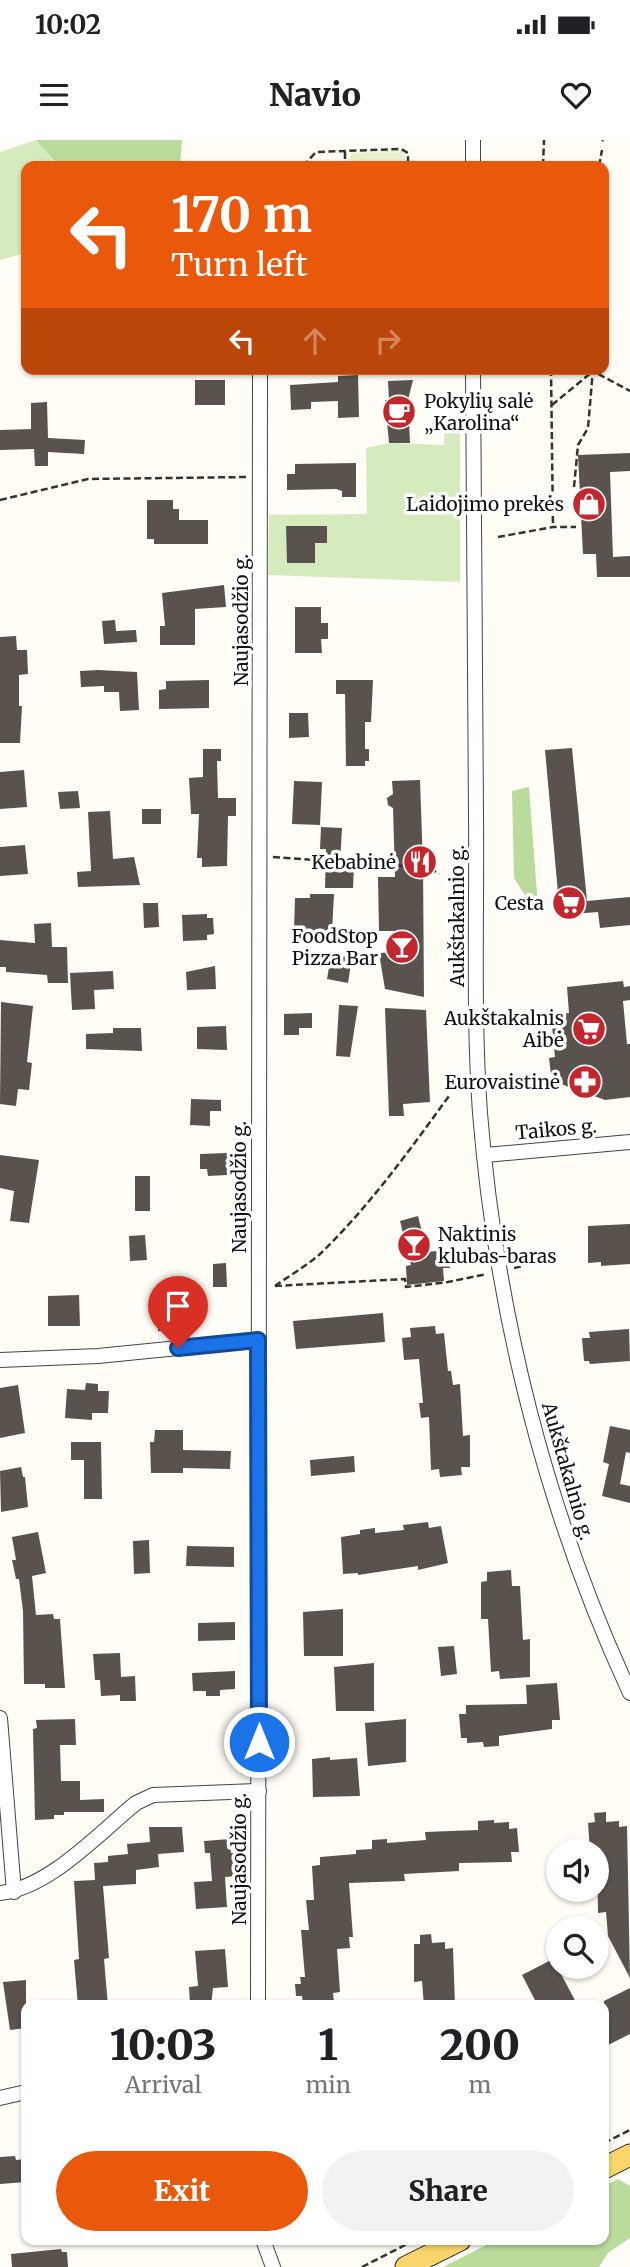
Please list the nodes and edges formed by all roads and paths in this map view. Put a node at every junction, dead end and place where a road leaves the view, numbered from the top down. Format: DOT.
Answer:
graph roads {
  1 [pos="473,140"];
  2 [pos="544,140"];
  3 [pos="602,150"];
  4 [pos="345,151"];
  5 [pos="308,161"];
  6 [pos="345,161"];
  7 [pos="408,161"];
  8 [pos="473,161"];
  9 [pos="543,161"];
  10 [pos="600,161"];
  11 [pos="260,375"];
  12 [pos="473,375"];
  13 [pos="551,375"];
  14 [pos="585,375"];
  15 [pos="591,375"];
  16 [pos="602,375"];
  17 [pos="630,391"];
  18 [pos="551,406"];
  19 [pos="260,476"];
  20 [pos="574,487"];
  21 [pos="0,500"];
  22 [pos="553,527"];
  23 [pos="576,527"];
  24 [pos="498,537"];
  25 [pos="273,857"];
  26 [pos="439,874"];
  27 [pos="449,1096"];
  28 [pos="630,1142"];
  29 [pos="485,1155"];
  30 [pos="523,1266"];
  31 [pos="502,1271"];
  32 [pos="258,1340"];
  33 [pos="0,1360"];
  34 [pos="630,1693"];
  35 [pos="0,1718"];
  36 [pos="259,1791"];
  37 [pos="7,1892"];
  38 [pos="258,2000"];
  39 [pos="21,2093"];
  40 [pos="0,2098"];
  41 [pos="630,2130"];
  42 [pos="609,2140"];
  43 [pos="630,2155"];
  44 [pos="609,2166"];
  45 [pos="265,2245"];
  46 [pos="405,2245"];
  47 [pos="450,2245"];
  48 [pos="273,2267"];
  49 [pos="362,2267"];
  50 [pos="407,2267"];
  1 -- 8 [label="street"];
  2 -- 9 [label="path"];
  3 -- 10 [label="path"];
  4 -- 5 [label="path"];
  4 -- 6 [label="path"];
  4 -- 7 [label="path"];
  11 -- 19 [label="street, Naujasodžio g."];
  12 -- 29 [label="street, Aukštakalnio g."];
  13 -- 18 [label="path"];
  14 -- 18 [label="path"];
  15 -- 20 [label="path"];
  16 -- 17 [label="path"];
  18 -- 22 [label="path"];
  19 -- 21 [label="path"];
  19 -- 32 [label="street, Naujasodžio g."];
  22 -- 23 [label="path"];
  22 -- 24 [label="path"];
  25 -- 26 [label="path"];
  27 -- 31 [label="path"];
  28 -- 29 [label="street, Taikos g."];
  29 -- 31 [label="street, Aukštakalnio g."];
  30 -- 31 [label="path"];
  31 -- 34 [label="street, Aukštakalnio g."];
  32 -- 33 [label="street"];
  32 -- 36 [label="street, Naujasodžio g."];
  35 -- 37 [label="street"];
  36 -- 37 [label="street"];
  36 -- 38 [label="street, Naujasodžio g."];
  39 -- 40 [label="street"];
  41 -- 42 [label="path"];
  43 -- 44 [label="main road"];
  45 -- 48 [label="street"];
  46 -- 49 [label="path"];
  47 -- 50 [label="main road"];
}
